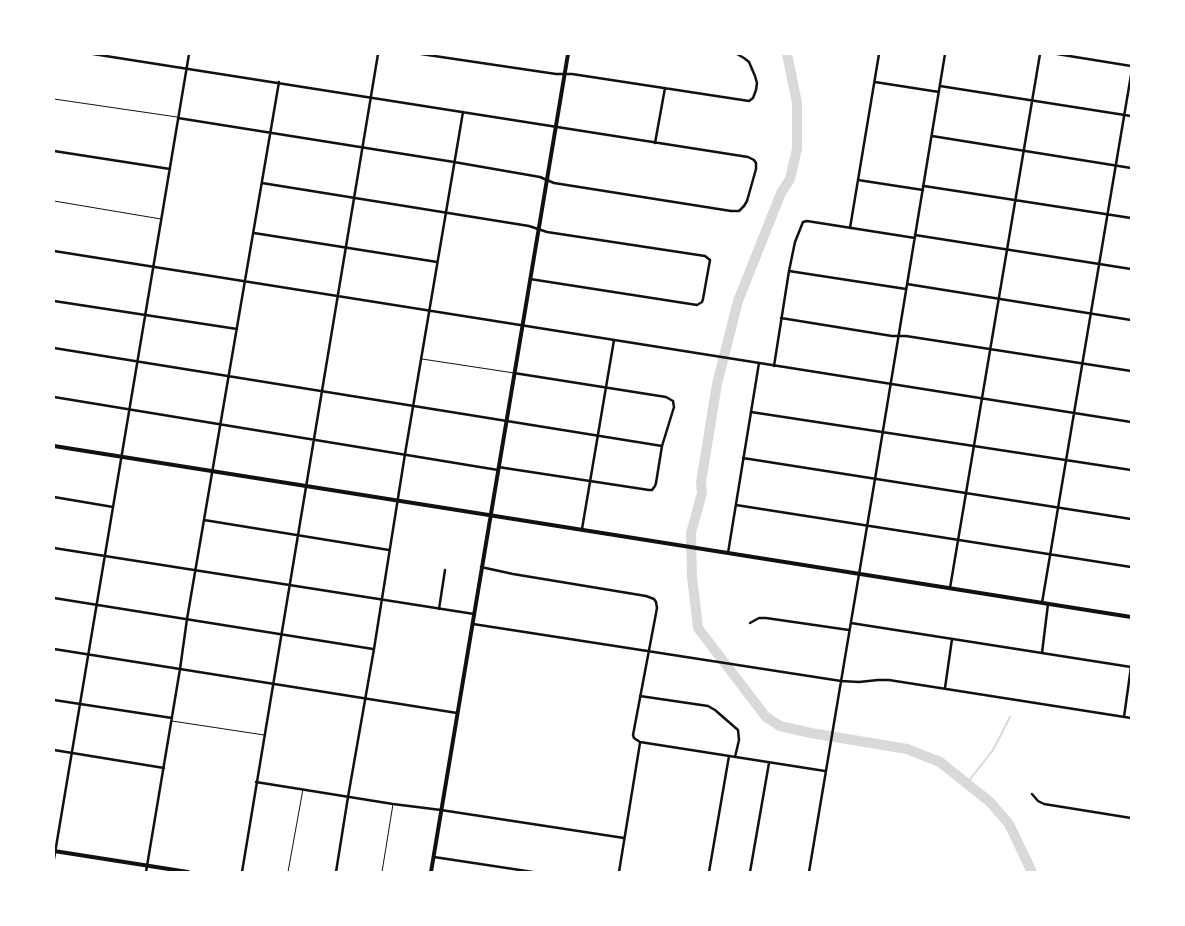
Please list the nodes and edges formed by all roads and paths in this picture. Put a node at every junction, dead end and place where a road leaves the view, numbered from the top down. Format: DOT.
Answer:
graph roads {
  1 [pos="93,54"];
  2 [pos="189,54"];
  3 [pos="378,54"];
  4 [pos="421,54"];
  5 [pos="568,54"];
  6 [pos="736,54"];
  7 [pos="880,54"];
  8 [pos="946,54"];
  9 [pos="1040,54"];
  10 [pos="1057,54"];
  11 [pos="1131,66"];
  12 [pos="186,68"];
  13 [pos="564,74"];
  14 [pos="1131,75"];
  15 [pos="279,82"];
  16 [pos="875,82"];
  17 [pos="940,86"];
  18 [pos="664,88"];
  19 [pos="939,92"];
  20 [pos="371,97"];
  21 [pos="54,99"];
  22 [pos="1033,100"];
  23 [pos="462,112"];
  24 [pos="1124,115"];
  25 [pos="1131,116"];
  26 [pos="178,118"];
  27 [pos="555,127"];
  28 [pos="270,132"];
  29 [pos="932,136"];
  30 [pos="655,143"];
  31 [pos="362,147"];
  32 [pos="1024,150"];
  33 [pos="54,151"];
  34 [pos="454,162"];
  35 [pos="1116,166"];
  36 [pos="1131,168"];
  37 [pos="170,169"];
  38 [pos="546,180"];
  39 [pos="858,180"];
  40 [pos="262,183"];
  41 [pos="924,186"];
  42 [pos="923,190"];
  43 [pos="354,197"];
  44 [pos="1016,200"];
  45 [pos="54,201"];
  46 [pos="446,212"];
  47 [pos="1108,214"];
  48 [pos="1131,218"];
  49 [pos="162,219"];
  50 [pos="850,228"];
  51 [pos="538,229"];
  52 [pos="254,233"];
  53 [pos="915,237"];
  54 [pos="346,247"];
  55 [pos="1008,250"];
  56 [pos="54,251"];
  57 [pos="437,262"];
  58 [pos="1100,264"];
  59 [pos="153,266"];
  60 [pos="1131,269"];
  61 [pos="789,271"];
  62 [pos="530,278"];
  63 [pos="245,282"];
  64 [pos="907,284"];
  65 [pos="906,290"];
  66 [pos="337,296"];
  67 [pos="999,299"];
  68 [pos="54,301"];
  69 [pos="429,311"];
  70 [pos="1092,314"];
  71 [pos="145,315"];
  72 [pos="781,318"];
  73 [pos="1131,320"];
  74 [pos="522,326"];
  75 [pos="237,329"];
  76 [pos="899,336"];
  77 [pos="614,340"];
  78 [pos="54,348"];
  79 [pos="991,349"];
  80 [pos="421,359"];
  81 [pos="137,362"];
  82 [pos="758,363"];
  83 [pos="1082,364"];
  84 [pos="774,366"];
  85 [pos="1131,371"];
  86 [pos="514,373"];
  87 [pos="229,376"];
  88 [pos="891,384"];
  89 [pos="607,388"];
  90 [pos="321,391"];
  91 [pos="54,398"];
  92 [pos="983,399"];
  93 [pos="413,406"];
  94 [pos="129,410"];
  95 [pos="751,412"];
  96 [pos="1074,414"];
  97 [pos="506,420"];
  98 [pos="1131,422"];
  99 [pos="221,424"];
  100 [pos="883,432"];
  101 [pos="598,436"];
  102 [pos="313,439"];
  103 [pos="54,446"];
  104 [pos="662,446"];
  105 [pos="974,446"];
  106 [pos="405,454"];
  107 [pos="121,457"];
  108 [pos="743,458"];
  109 [pos="1067,460"];
  110 [pos="498,468"];
  111 [pos="1131,470"];
  112 [pos="213,471"];
  113 [pos="875,479"];
  114 [pos="591,482"];
  115 [pos="305,486"];
  116 [pos="966,493"];
  117 [pos="54,497"];
  118 [pos="397,501"];
  119 [pos="736,505"];
  120 [pos="112,506"];
  121 [pos="1058,507"];
  122 [pos="490,516"];
  123 [pos="1131,519"];
  124 [pos="204,520"];
  125 [pos="867,526"];
  126 [pos="582,531"];
  127 [pos="297,535"];
  128 [pos="958,541"];
  129 [pos="54,548"];
  130 [pos="389,550"];
  131 [pos="728,553"];
  132 [pos="1050,555"];
  133 [pos="104,556"];
  134 [pos="482,567"];
  135 [pos="1131,567"];
  136 [pos="196,570"];
  137 [pos="445,570"];
  138 [pos="859,574"];
  139 [pos="289,585"];
  140 [pos="950,588"];
  141 [pos="54,598"];
  142 [pos="382,600"];
  143 [pos="1042,603"];
  144 [pos="1048,604"];
  145 [pos="96,605"];
  146 [pos="439,609"];
  147 [pos="474,614"];
  148 [pos="1131,617"];
  149 [pos="188,619"];
  150 [pos="750,623"];
  151 [pos="851,623"];
  152 [pos="472,624"];
  153 [pos="849,630"];
  154 [pos="281,634"];
  155 [pos="952,639"];
  156 [pos="54,649"];
  157 [pos="374,649"];
  158 [pos="649,650"];
  159 [pos="1042,653"];
  160 [pos="88,654"];
  161 [pos="1131,667"];
  162 [pos="180,669"];
  163 [pos="841,681"];
  164 [pos="272,684"];
  165 [pos="944,688"];
  166 [pos="640,696"];
  167 [pos="364,698"];
  168 [pos="54,700"];
  169 [pos="80,704"];
  170 [pos="457,713"];
  171 [pos="1124,717"];
  172 [pos="1131,718"];
  173 [pos="171,719"];
  174 [pos="264,735"];
  175 [pos="640,742"];
  176 [pos="54,750"];
  177 [pos="71,753"];
  178 [pos="729,756"];
  179 [pos="735,757"];
  180 [pos="769,762"];
  181 [pos="164,768"];
  182 [pos="825,771"];
  183 [pos="256,782"];
  184 [pos="303,789"];
  185 [pos="1032,794"];
  186 [pos="348,797"];
  187 [pos="394,804"];
  188 [pos="441,810"];
  189 [pos="1131,818"];
  190 [pos="624,838"];
  191 [pos="54,851"];
  192 [pos="434,857"];
  193 [pos="54,860"];
  194 [pos="147,866"];
  195 [pos="146,872"];
  196 [pos="188,872"];
  197 [pos="242,872"];
  198 [pos="288,872"];
  199 [pos="336,872"];
  200 [pos="382,872"];
  201 [pos="431,872"];
  202 [pos="533,872"];
  203 [pos="619,872"];
  204 [pos="709,872"];
  205 [pos="750,872"];
  206 [pos="809,872"];
  1 -- 12 [label="street"];
  2 -- 12 [label="street"];
  3 -- 20 [label="street"];
  4 -- 13 [label="street"];
  5 -- 13 [label="main road"];
  6 -- 18 [label="street"];
  7 -- 16 [label="street"];
  8 -- 17 [label="street"];
  9 -- 22 [label="street"];
  10 -- 11 [label="street"];
  12 -- 15 [label="street"];
  12 -- 26 [label="street"];
  13 -- 18 [label="street"];
  13 -- 27 [label="main road"];
  14 -- 24 [label="street"];
  15 -- 20 [label="street"];
  15 -- 28 [label="street"];
  16 -- 19 [label="street"];
  16 -- 39 [label="street"];
  17 -- 19 [label="street"];
  17 -- 22 [label="street"];
  18 -- 30 [label="street"];
  19 -- 29 [label="street"];
  20 -- 23 [label="street"];
  20 -- 31 [label="street"];
  21 -- 26 [label="lane"];
  22 -- 24 [label="street"];
  22 -- 32 [label="street"];
  23 -- 27 [label="street"];
  23 -- 34 [label="street"];
  24 -- 25 [label="street"];
  24 -- 35 [label="street"];
  26 -- 28 [label="street"];
  26 -- 37 [label="street"];
  27 -- 30 [label="street"];
  27 -- 38 [label="main road"];
  28 -- 31 [label="street"];
  28 -- 40 [label="street"];
  29 -- 32 [label="street"];
  29 -- 41 [label="street"];
  30 -- 38 [label="street"];
  31 -- 34 [label="street"];
  31 -- 43 [label="street"];
  32 -- 35 [label="street"];
  32 -- 44 [label="street"];
  33 -- 37 [label="street"];
  34 -- 38 [label="street"];
  34 -- 46 [label="street"];
  35 -- 36 [label="street"];
  35 -- 47 [label="street"];
  37 -- 49 [label="street"];
  38 -- 51 [label="main road"];
  39 -- 42 [label="street"];
  39 -- 50 [label="street"];
  40 -- 43 [label="street"];
  40 -- 52 [label="street"];
  41 -- 42 [label="street"];
  41 -- 44 [label="street"];
  42 -- 53 [label="street"];
  43 -- 46 [label="street"];
  43 -- 54 [label="street"];
  44 -- 47 [label="street"];
  44 -- 55 [label="street"];
  45 -- 49 [label="lane"];
  46 -- 51 [label="street"];
  46 -- 57 [label="street"];
  47 -- 48 [label="street"];
  47 -- 58 [label="street"];
  49 -- 59 [label="street"];
  50 -- 53 [label="street"];
  50 -- 61 [label="street"];
  51 -- 62 [label="main road"];
  51 -- 62 [label="street"];
  52 -- 54 [label="street"];
  52 -- 63 [label="street"];
  53 -- 55 [label="street"];
  53 -- 64 [label="street"];
  54 -- 57 [label="street"];
  54 -- 66 [label="street"];
  55 -- 58 [label="street"];
  55 -- 67 [label="street"];
  56 -- 59 [label="street"];
  57 -- 69 [label="street"];
  58 -- 60 [label="street"];
  58 -- 70 [label="street"];
  59 -- 63 [label="street"];
  59 -- 71 [label="street"];
  61 -- 65 [label="street"];
  61 -- 72 [label="street"];
  62 -- 74 [label="main road"];
  63 -- 66 [label="street"];
  63 -- 75 [label="street"];
  64 -- 65 [label="street"];
  64 -- 67 [label="street"];
  65 -- 76 [label="street"];
  66 -- 69 [label="street"];
  66 -- 90 [label="street"];
  67 -- 70 [label="street"];
  67 -- 79 [label="street"];
  68 -- 71 [label="street"];
  69 -- 74 [label="street"];
  69 -- 80 [label="street"];
  70 -- 73 [label="street"];
  70 -- 83 [label="street"];
  71 -- 75 [label="street"];
  71 -- 81 [label="street"];
  72 -- 76 [label="street"];
  72 -- 84 [label="street"];
  74 -- 77 [label="street"];
  74 -- 86 [label="main road"];
  75 -- 87 [label="street"];
  76 -- 79 [label="street"];
  76 -- 88 [label="street"];
  77 -- 82 [label="street"];
  77 -- 89 [label="street"];
  78 -- 81 [label="street"];
  79 -- 83 [label="street"];
  79 -- 92 [label="street"];
  80 -- 86 [label="lane"];
  80 -- 93 [label="street"];
  81 -- 87 [label="street"];
  81 -- 94 [label="street"];
  82 -- 84 [label="street"];
  82 -- 95 [label="street"];
  83 -- 85 [label="street"];
  83 -- 96 [label="street"];
  84 -- 88 [label="street"];
  86 -- 89 [label="street"];
  86 -- 97 [label="main road"];
  87 -- 90 [label="street"];
  87 -- 99 [label="street"];
  88 -- 92 [label="street"];
  88 -- 100 [label="street"];
  89 -- 101 [label="street"];
  89 -- 104 [label="street"];
  90 -- 93 [label="street"];
  90 -- 102 [label="street"];
  91 -- 94 [label="street"];
  92 -- 96 [label="street"];
  92 -- 105 [label="street"];
  93 -- 97 [label="street"];
  93 -- 106 [label="street"];
  94 -- 99 [label="street"];
  94 -- 107 [label="street"];
  95 -- 100 [label="street"];
  95 -- 108 [label="street"];
  96 -- 98 [label="street"];
  96 -- 109 [label="street"];
  97 -- 101 [label="street"];
  97 -- 110 [label="main road"];
  99 -- 102 [label="street"];
  99 -- 112 [label="street"];
  100 -- 105 [label="street"];
  100 -- 113 [label="street"];
  101 -- 104 [label="street"];
  101 -- 114 [label="street"];
  102 -- 106 [label="street"];
  102 -- 115 [label="street"];
  103 -- 107 [label="main road"];
  104 -- 114 [label="street"];
  105 -- 109 [label="street"];
  105 -- 116 [label="street"];
  106 -- 110 [label="street"];
  106 -- 118 [label="street"];
  107 -- 112 [label="main road"];
  107 -- 120 [label="street"];
  108 -- 113 [label="street"];
  108 -- 119 [label="street"];
  109 -- 111 [label="street"];
  109 -- 121 [label="street"];
  110 -- 114 [label="street"];
  110 -- 122 [label="main road"];
  112 -- 115 [label="main road"];
  112 -- 124 [label="street"];
  113 -- 116 [label="street"];
  113 -- 125 [label="street"];
  114 -- 126 [label="street"];
  115 -- 118 [label="main road"];
  115 -- 127 [label="street"];
  116 -- 121 [label="street"];
  116 -- 128 [label="street"];
  117 -- 120 [label="street"];
  118 -- 122 [label="main road"];
  118 -- 130 [label="street"];
  119 -- 125 [label="street"];
  119 -- 131 [label="street"];
  120 -- 133 [label="street"];
  121 -- 123 [label="street"];
  121 -- 132 [label="street"];
  122 -- 126 [label="main road"];
  122 -- 134 [label="main road"];
  124 -- 127 [label="street"];
  124 -- 136 [label="street"];
  125 -- 128 [label="street"];
  125 -- 138 [label="street"];
  126 -- 131 [label="main road"];
  127 -- 130 [label="street"];
  127 -- 139 [label="street"];
  128 -- 132 [label="street"];
  128 -- 140 [label="street"];
  129 -- 133 [label="street"];
  130 -- 142 [label="street"];
  131 -- 138 [label="main road"];
  132 -- 135 [label="street"];
  132 -- 143 [label="street"];
  133 -- 136 [label="street"];
  133 -- 145 [label="street"];
  134 -- 147 [label="main road"];
  134 -- 158 [label="street"];
  136 -- 139 [label="street"];
  136 -- 149 [label="street"];
  137 -- 146 [label="street"];
  138 -- 140 [label="main road"];
  138 -- 151 [label="street"];
  139 -- 142 [label="street"];
  139 -- 154 [label="street"];
  140 -- 143 [label="main road"];
  141 -- 145 [label="street"];
  142 -- 146 [label="street"];
  142 -- 157 [label="street"];
  143 -- 144 [label="main road"];
  144 -- 148 [label="main road"];
  144 -- 159 [label="street"];
  145 -- 149 [label="street"];
  145 -- 160 [label="street"];
  146 -- 147 [label="street"];
  147 -- 152 [label="main road"];
  149 -- 154 [label="street"];
  149 -- 162 [label="street"];
  150 -- 153 [label="street"];
  151 -- 153 [label="street"];
  151 -- 155 [label="street"];
  152 -- 158 [label="street"];
  152 -- 170 [label="main road"];
  153 -- 163 [label="street"];
  154 -- 157 [label="street"];
  154 -- 164 [label="street"];
  155 -- 159 [label="street"];
  155 -- 165 [label="street"];
  156 -- 160 [label="street"];
  157 -- 167 [label="street"];
  158 -- 163 [label="street"];
  158 -- 166 [label="street"];
  159 -- 161 [label="street"];
  160 -- 162 [label="street"];
  160 -- 169 [label="street"];
  161 -- 171 [label="street"];
  162 -- 164 [label="street"];
  162 -- 173 [label="street"];
  163 -- 165 [label="street"];
  163 -- 182 [label="street"];
  164 -- 167 [label="street"];
  164 -- 174 [label="street"];
  165 -- 171 [label="street"];
  166 -- 175 [label="street"];
  166 -- 179 [label="street"];
  167 -- 170 [label="street"];
  167 -- 186 [label="street"];
  168 -- 169 [label="street"];
  169 -- 173 [label="street"];
  169 -- 177 [label="street"];
  170 -- 188 [label="main road"];
  171 -- 172 [label="street"];
  173 -- 174 [label="lane"];
  173 -- 181 [label="street"];
  174 -- 183 [label="street"];
  175 -- 178 [label="street"];
  175 -- 190 [label="street"];
  176 -- 177 [label="street"];
  177 -- 181 [label="street"];
  177 -- 191 [label="street"];
  178 -- 179 [label="street"];
  178 -- 204 [label="street"];
  179 -- 180 [label="street"];
  180 -- 182 [label="street"];
  180 -- 205 [label="street"];
  181 -- 194 [label="street"];
  182 -- 206 [label="street"];
  183 -- 184 [label="street"];
  183 -- 197 [label="street"];
  184 -- 186 [label="street"];
  184 -- 198 [label="lane"];
  185 -- 189 [label="street"];
  186 -- 187 [label="street"];
  186 -- 199 [label="street"];
  187 -- 188 [label="street"];
  187 -- 200 [label="lane"];
  188 -- 190 [label="street"];
  188 -- 192 [label="main road"];
  190 -- 203 [label="street"];
  191 -- 193 [label="street"];
  191 -- 194 [label="main road"];
  192 -- 201 [label="main road"];
  192 -- 202 [label="street"];
  194 -- 195 [label="street"];
  194 -- 196 [label="main road"];
}
